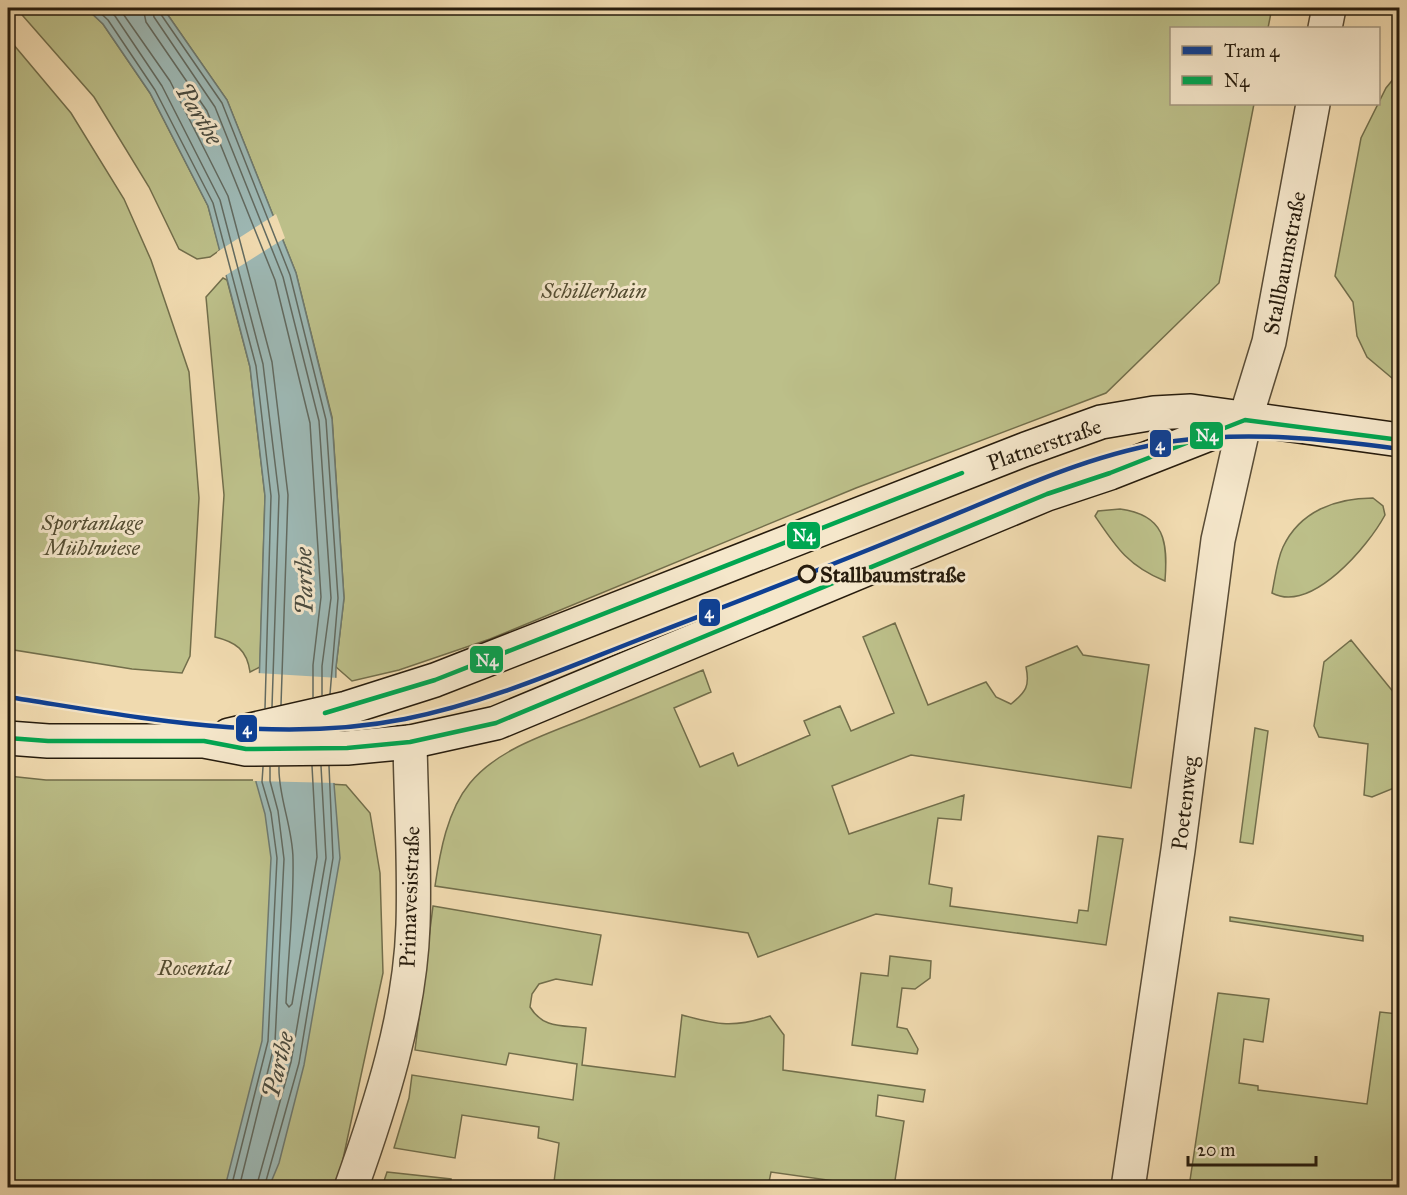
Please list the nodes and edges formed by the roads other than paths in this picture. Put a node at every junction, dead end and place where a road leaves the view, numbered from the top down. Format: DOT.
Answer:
graph roads {
  1 [pos="1329,8"];
  2 [pos="1325,27"];
  3 [pos="1313,105"];
  4 [pos="1245,420"];
  5 [pos="1400,440"];
  6 [pos="8,738"];
  7 [pos="246,740"];
  8 [pos="410,742"];
  9 [pos="351,1188"];
  10 [pos="1128,1188"];
  1 -- 2 [label="main road"];
  3 -- 4 [label="main road, Stallbaumstraße"];
  4 -- 5 [label="main road, Platnerstraße"];
  4 -- 7 [label="main road, Platnerstraße"];
  4 -- 8 [label="main road, Platnerstraße"];
  4 -- 10 [label="main road, Poetenweg"];
  6 -- 7 [label="main road"];
  7 -- 8 [label="main road, Platnerstraße"];
  8 -- 9 [label="main road, Primavesistraße"];
}
